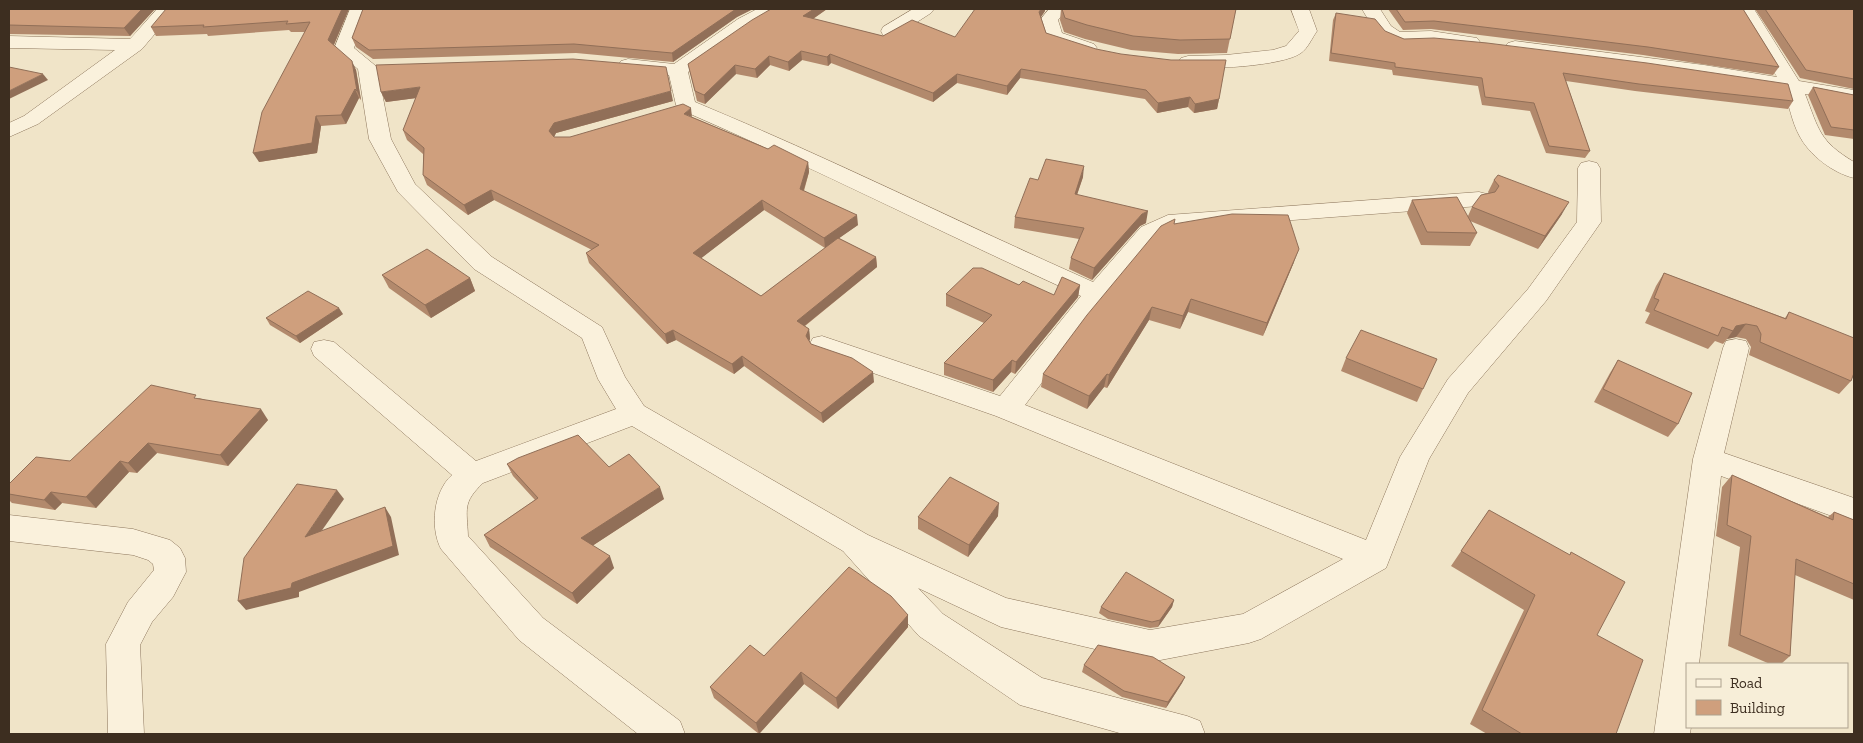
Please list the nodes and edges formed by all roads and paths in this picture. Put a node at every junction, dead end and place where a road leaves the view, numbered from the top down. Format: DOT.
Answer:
graph roads {
  1 [pos="167,9"];
  2 [pos="359,9"];
  3 [pos="770,9"];
  4 [pos="926,9"];
  5 [pos="1058,9"];
  6 [pos="1300,9"];
  7 [pos="1371,9"];
  8 [pos="1744,9"];
  9 [pos="890,31"];
  10 [pos="9,42"];
  11 [pos="135,45"];
  12 [pos="1103,52"];
  13 [pos="1174,62"];
  14 [pos="604,63"];
  15 [pos="678,70"];
  16 [pos="1792,85"];
  17 [pos="1854,96"];
  18 [pos="9,131"];
  19 [pos="1589,168"];
  20 [pos="1854,171"];
  21 [pos="1479,199"];
  22 [pos="1098,294"];
  23 [pos="822,344"];
  24 [pos="1736,348"];
  25 [pos="324,349"];
  26 [pos="1006,409"];
  27 [pos="634,414"];
  28 [pos="1708,459"];
  29 [pos="472,475"];
  30 [pos="1854,511"];
  31 [pos="9,528"];
  32 [pos="854,542"];
  33 [pos="1375,558"];
  34 [pos="126,734"];
  35 [pos="666,734"];
  36 [pos="1187,734"];
  37 [pos="1672,734"];
  1 -- 11 [label="street"];
  2 -- 27 [label="street"];
  3 -- 15 [label="street"];
  4 -- 9 [label="street"];
  5 -- 12 [label="street"];
  6 -- 13 [label="street"];
  7 -- 16 [label="street"];
  8 -- 16 [label="street"];
  10 -- 11 [label="street"];
  11 -- 18 [label="street"];
  14 -- 15 [label="street"];
  15 -- 22 [label="street"];
  16 -- 17 [label="street"];
  16 -- 20 [label="street"];
  19 -- 33 [label="street"];
  21 -- 22 [label="street"];
  22 -- 26 [label="street"];
  23 -- 26 [label="street"];
  24 -- 28 [label="street"];
  25 -- 29 [label="street"];
  26 -- 33 [label="street"];
  27 -- 29 [label="street"];
  27 -- 32 [label="street"];
  28 -- 30 [label="street"];
  28 -- 37 [label="street"];
  29 -- 35 [label="street"];
  31 -- 34 [label="street"];
  32 -- 33 [label="street"];
  32 -- 36 [label="street"];
}
